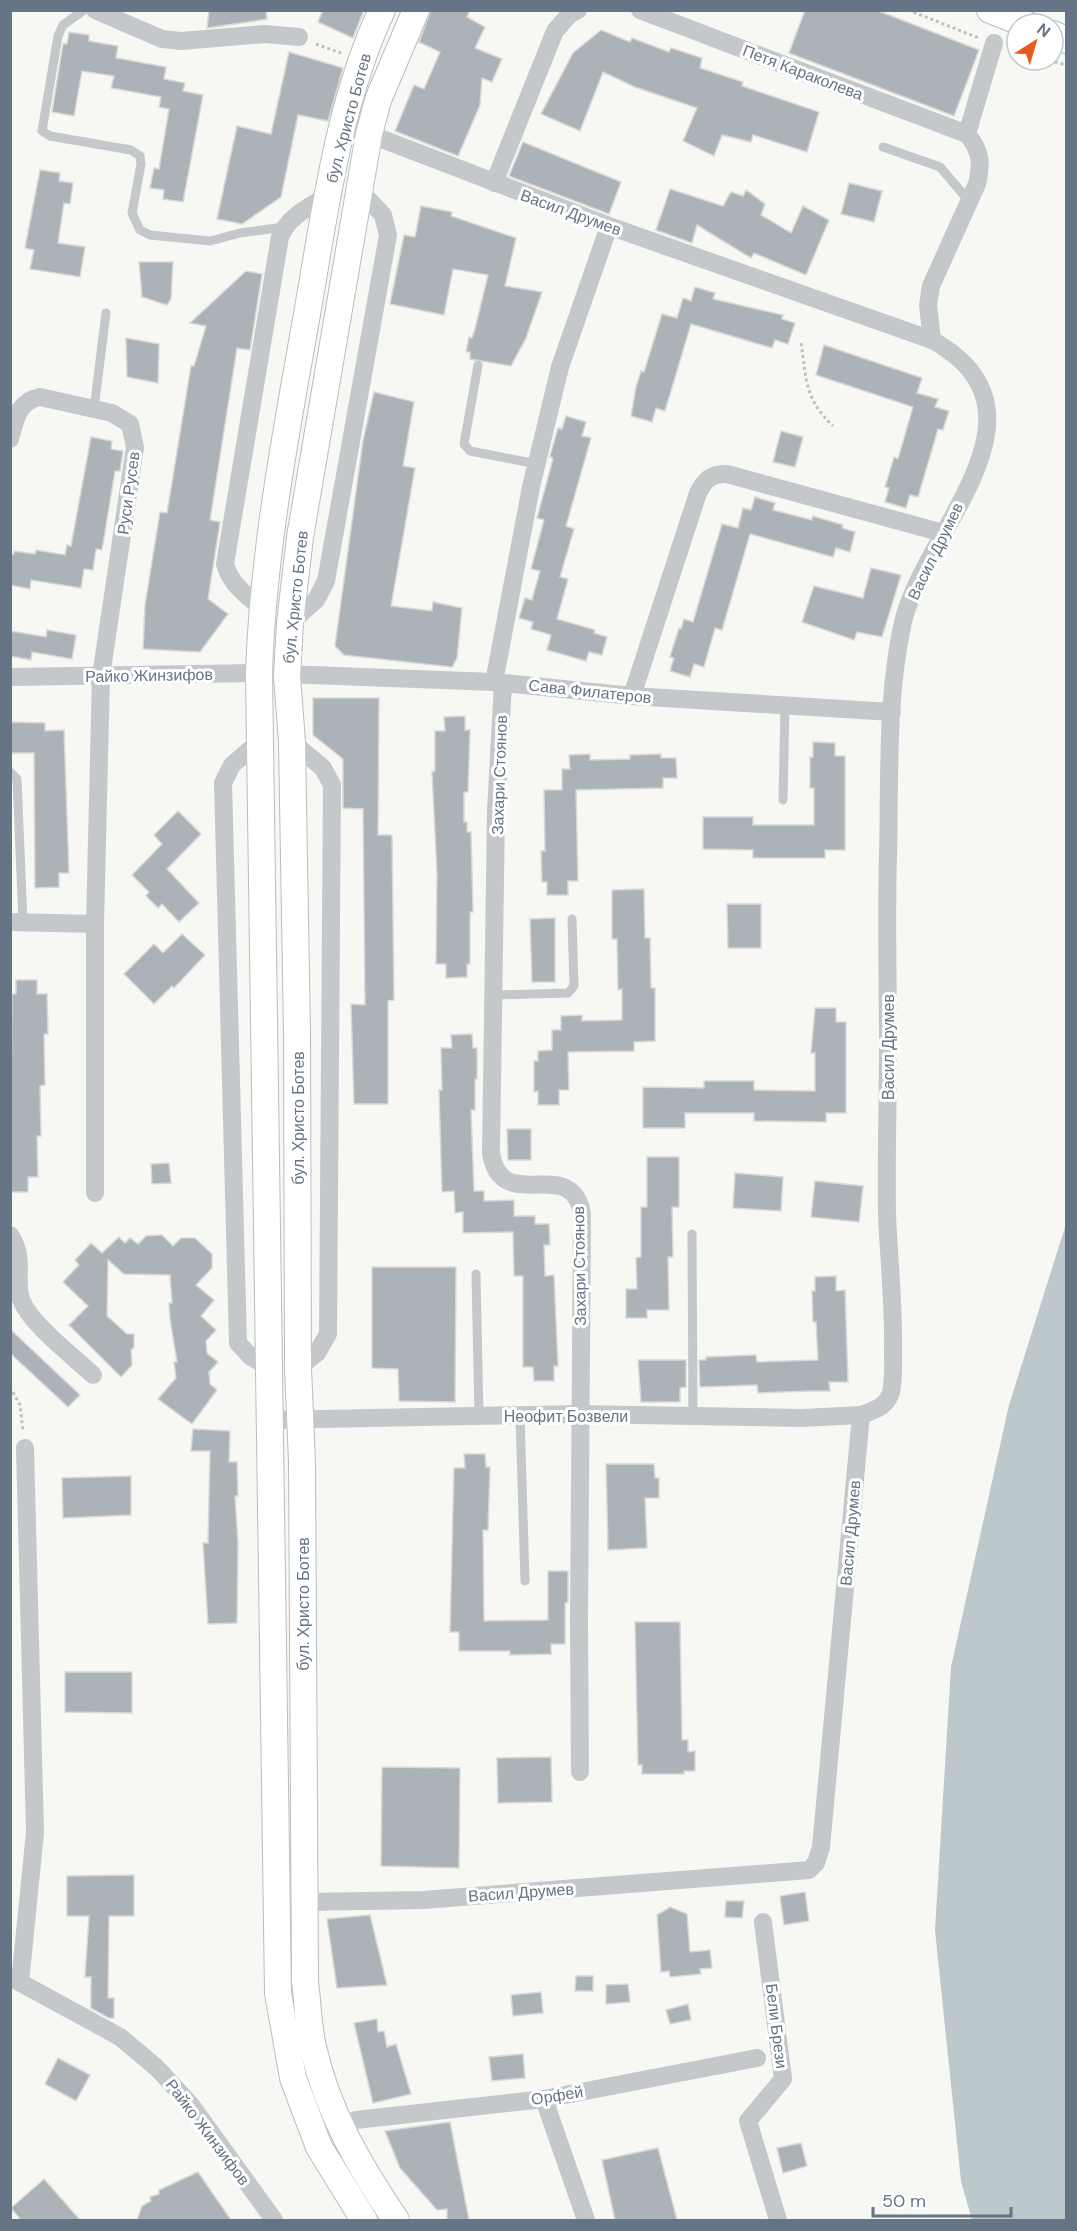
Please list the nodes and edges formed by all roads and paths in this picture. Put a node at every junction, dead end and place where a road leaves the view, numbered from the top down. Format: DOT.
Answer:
graph roads {
  1 [pos="84,10"];
  2 [pos="95,10"];
  3 [pos="382,10"];
  4 [pos="416,10"];
  5 [pos="578,10"];
  6 [pos="639,10"];
  7 [pos="908,10"];
  8 [pos="990,10"];
  9 [pos="1005,16"];
  10 [pos="299,37"];
  11 [pos="994,43"];
  12 [pos="362,62"];
  13 [pos="369,134"];
  14 [pos="967,134"];
  15 [pos="883,147"];
  16 [pos="494,183"];
  17 [pos="361,192"];
  18 [pos="328,195"];
  19 [pos="969,201"];
  20 [pos="609,226"];
  21 [pos="284,227"];
  22 [pos="106,313"];
  23 [pos="932,340"];
  24 [pos="801,343"];
  25 [pos="478,365"];
  26 [pos="94,409"];
  27 [pos="833,426"];
  28 [pos="10,439"];
  29 [pos="537,464"];
  30 [pos="943,533"];
  31 [pos="262,608"];
  32 [pos="290,623"];
  33 [pos="259,673"];
  34 [pos="101,676"];
  35 [pos="288,676"];
  36 [pos="10,677"];
  37 [pos="498,682"];
  38 [pos="633,696"];
  39 [pos="785,706"];
  40 [pos="892,712"];
  41 [pos="260,741"];
  42 [pos="292,742"];
  43 [pos="10,772"];
  44 [pos="783,800"];
  45 [pos="572,919"];
  46 [pos="17,922"];
  47 [pos="95,924"];
  48 [pos="495,995"];
  49 [pos="95,1193"];
  50 [pos="692,1234"];
  51 [pos="10,1235"];
  52 [pos="476,1274"];
  53 [pos="269,1367"];
  54 [pos="298,1368"];
  55 [pos="93,1375"];
  56 [pos="10,1386"];
  57 [pos="579,1414"];
  58 [pos="861,1415"];
  59 [pos="479,1416"];
  60 [pos="520,1416"];
  61 [pos="693,1416"];
  62 [pos="270,1420"];
  63 [pos="300,1420"];
  64 [pos="25,1448"];
  65 [pos="525,1581"];
  66 [pos="580,1772"];
  67 [pos="305,1902"];
  68 [pos="763,1922"];
  69 [pos="15,1980"];
  70 [pos="757,2058"];
  71 [pos="544,2098"];
  72 [pos="356,2120"];
  73 [pos="274,2220"];
  74 [pos="364,2220"];
  75 [pos="396,2220"];
  76 [pos="586,2220"];
  77 [pos="778,2220"];
  1 -- 21 [label="lane"];
  2 -- 10 [label="street"];
  3 -- 12 [label="main road, бул. Христо Ботев"];
  4 -- 13 [label="main road, бул. Христо Ботев"];
  5 -- 16 [label="street"];
  6 -- 14 [label="street, Петя Караколева"];
  7 -- 11 [label="path"];
  8 -- 9 [label="main road"];
  10 -- 12 [label="path"];
  11 -- 14 [label="street"];
  12 -- 18 [label="main road, бул. Христо Ботев"];
  13 -- 16 [label="street, Васил Друмев"];
  13 -- 17 [label="main road, бул. Христо Ботев"];
  14 -- 19 [label="street"];
  15 -- 19 [label="lane"];
  16 -- 20 [label="street, Васил Друмев"];
  17 -- 32 [label="main road, бул. Христо Ботев"];
  17 -- 32 [label="street"];
  18 -- 21 [label="street"];
  18 -- 31 [label="main road, бул. Христо Ботев"];
  19 -- 23 [label="street"];
  20 -- 23 [label="street, Васил Друмев"];
  20 -- 29 [label="street, Захари Стоянов"];
  21 -- 31 [label="street"];
  22 -- 26 [label="lane"];
  23 -- 30 [label="street, Васил Друмев"];
  24 -- 27 [label="path"];
  25 -- 29 [label="lane"];
  26 -- 28 [label="street, Руси Русев"];
  26 -- 34 [label="street, Руси Русев"];
  29 -- 37 [label="street, Захари Стоянов"];
  30 -- 38 [label="street"];
  30 -- 40 [label="street, Васил Друмев"];
  31 -- 33 [label="main road, бул. Христо Ботев"];
  32 -- 35 [label="main road, бул. Христо Ботев"];
  33 -- 34 [label="street, Райко Жинзифов"];
  33 -- 35 [label="street, Райко Жинзифов"];
  33 -- 41 [label="main road, бул. Христо Ботев"];
  34 -- 36 [label="street, Райко Жинзифов"];
  34 -- 47 [label="street"];
  35 -- 37 [label="street, Сава Филатеров"];
  35 -- 42 [label="main road, бул. Христо Ботев"];
  37 -- 38 [label="street, Сава Филатеров"];
  37 -- 48 [label="street, Захари Стоянов"];
  38 -- 39 [label="street, Сава Филатеров"];
  39 -- 40 [label="street, Сава Филатеров"];
  39 -- 44 [label="lane"];
  40 -- 58 [label="street, Васил Друмев"];
  41 -- 53 [label="main road, бул. Христо Ботев"];
  41 -- 53 [label="street"];
  42 -- 54 [label="main road, бул. Христо Ботев"];
  42 -- 54 [label="street"];
  43 -- 46 [label="lane"];
  45 -- 48 [label="lane"];
  46 -- 47 [label="street"];
  47 -- 49 [label="street"];
  48 -- 57 [label="street, Захари Стоянов"];
  50 -- 61 [label="lane"];
  51 -- 55 [label="street"];
  52 -- 59 [label="lane"];
  53 -- 62 [label="main road, бул. Христо Ботев"];
  54 -- 63 [label="main road, бул. Христо Ботев"];
  56 -- 64 [label="path"];
  57 -- 60 [label="street, Неофит Бозвели"];
  57 -- 61 [label="street, Неофит Бозвели"];
  57 -- 66 [label="street, Захари Стоянов"];
  58 -- 61 [label="street, Неофит Бозвели"];
  58 -- 67 [label="street, Васил Друмев"];
  59 -- 60 [label="street, Неофит Бозвели"];
  59 -- 63 [label="street, Неофит Бозвели"];
  60 -- 65 [label="lane"];
  62 -- 63 [label="street, Неофит Бозвели"];
  62 -- 74 [label="main road, бул. Христо Ботев"];
  63 -- 67 [label="main road, бул. Христо Ботев"];
  64 -- 69 [label="street"];
  67 -- 75 [label="main road, бул. Христо Ботев"];
  68 -- 77 [label="street, Бели Брези"];
  69 -- 73 [label="street, Райко Жинзифов"];
  70 -- 71 [label="street, Орфей"];
  71 -- 72 [label="street, Орфей"];
  71 -- 76 [label="street"];
}
